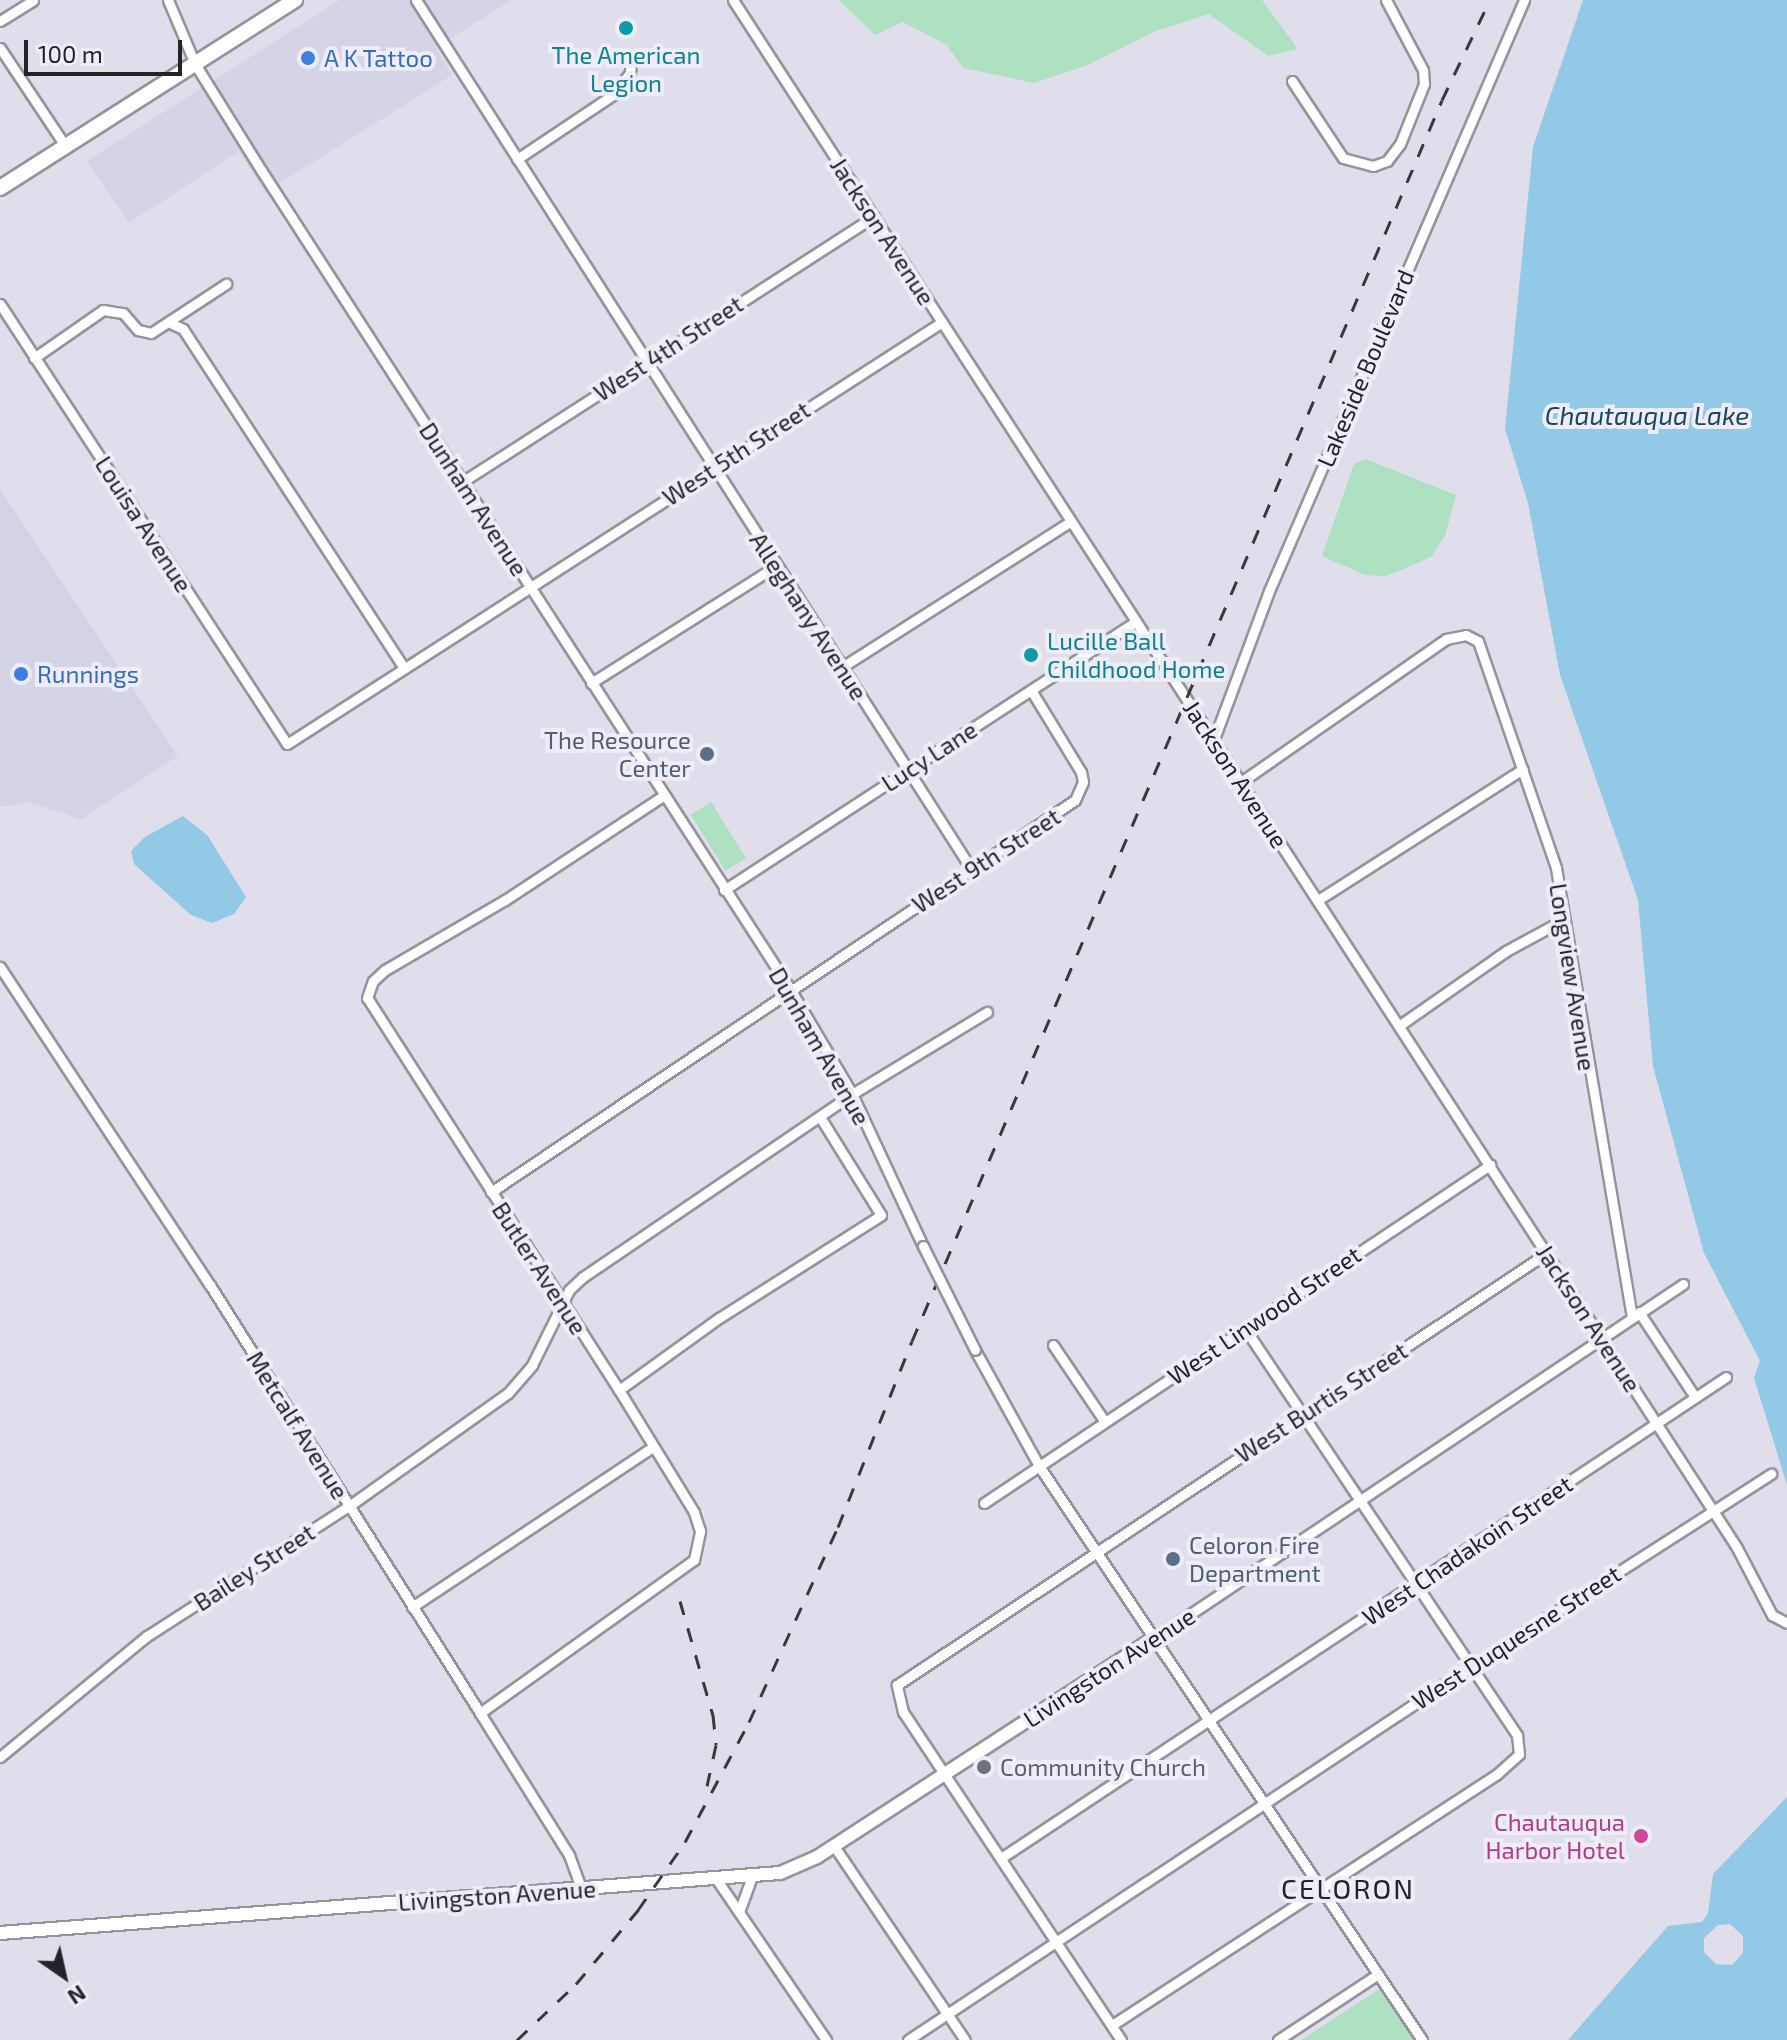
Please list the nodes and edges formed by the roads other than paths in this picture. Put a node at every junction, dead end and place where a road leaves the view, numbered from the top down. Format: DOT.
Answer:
graph roads {
  1 [pos="33,0"];
  2 [pos="168,0"];
  3 [pos="295,0"];
  4 [pos="416,0"];
  5 [pos="733,0"];
  6 [pos="1386,0"];
  7 [pos="1524,0"];
  8 [pos="0,21"];
  9 [pos="0,48"];
  10 [pos="631,61"];
  11 [pos="195,64"];
  12 [pos="1292,81"];
  13 [pos="66,147"];
  14 [pos="517,159"];
  15 [pos="0,188"];
  16 [pos="874,216"];
  17 [pos="226,284"];
  18 [pos="0,304"];
  19 [pos="942,322"];
  20 [pos="176,325"];
  21 [pos="34,358"];
  22 [pos="646,362"];
  23 [pos="713,467"];
  24 [pos="462,482"];
  25 [pos="1070,522"];
  26 [pos="776,566"];
  27 [pos="531,585"];
  28 [pos="1135,622"];
  29 [pos="403,666"];
  30 [pos="842,667"];
  31 [pos="591,683"];
  32 [pos="1031,690"];
  33 [pos="1214,739"];
  34 [pos="287,744"];
  35 [pos="1523,769"];
  36 [pos="907,770"];
  37 [pos="1241,782"];
  38 [pos="663,796"];
  39 [pos="972,870"];
  40 [pos="724,890"];
  41 [pos="1318,900"];
  42 [pos="1565,919"];
  43 [pos="0,967"];
  44 [pos="790,989"];
  45 [pos="987,1012"];
  46 [pos="1400,1025"];
  47 [pos="852,1094"];
  48 [pos="820,1117"];
  49 [pos="1490,1165"];
  50 [pos="491,1192"];
  51 [pos="1547,1253"];
  52 [pos="1683,1284"];
  53 [pos="563,1303"];
  54 [pos="1636,1314"];
  55 [pos="1245,1328"];
  56 [pos="1602,1339"];
  57 [pos="1053,1345"];
  58 [pos="1726,1377"];
  59 [pos="619,1390"];
  60 [pos="1695,1397"];
  61 [pos="1302,1414"];
  62 [pos="1105,1422"];
  63 [pos="1656,1423"];
  64 [pos="653,1447"];
  65 [pos="1039,1466"];
  66 [pos="1771,1474"];
  67 [pos="1360,1502"];
  68 [pos="984,1503"];
  69 [pos="349,1506"];
  70 [pos="1712,1509"];
  71 [pos="1095,1550"];
  72 [pos="1415,1585"];
  73 [pos="412,1607"];
  74 [pos="1787,1623"];
  75 [pos="1153,1639"];
  76 [pos="1470,1667"];
  77 [pos="480,1713"];
  78 [pos="1207,1721"];
  79 [pos="0,1757"];
  80 [pos="944,1775"];
  81 [pos="1264,1805"];
  82 [pos="834,1846"];
  83 [pos="1001,1858"];
  84 [pos="752,1877"];
  85 [pos="717,1880"];
  86 [pos="582,1890"];
  87 [pos="1322,1891"];
  88 [pos="739,1912"];
  89 [pos="0,1933"];
  90 [pos="1058,1943"];
  91 [pos="1378,1974"];
  92 [pos="948,2013"];
  93 [pos="1112,2025"];
  94 [pos="826,2040"];
  95 [pos="908,2040"];
  96 [pos="965,2040"];
  97 [pos="1121,2040"];
  98 [pos="1278,2040"];
  99 [pos="1422,2040"];
  1 -- 8 [label="street"];
  2 -- 11 [label="street, Dunham Avenue"];
  3 -- 11 [label="main road"];
  4 -- 14 [label="street, Alleghany Avenue"];
  5 -- 16 [label="street, Jackson Avenue"];
  6 -- 12 [label="street"];
  7 -- 33 [label="street, Lakeside Boulevard"];
  9 -- 13 [label="street"];
  10 -- 14 [label="street"];
  11 -- 13 [label="main road"];
  11 -- 24 [label="street, Dunham Avenue"];
  13 -- 15 [label="main road"];
  14 -- 22 [label="street, Alleghany Avenue"];
  16 -- 19 [label="street, Jackson Avenue"];
  16 -- 22 [label="street, West 4th Street"];
  17 -- 20 [label="street"];
  18 -- 21 [label="street, Louisa Avenue"];
  19 -- 23 [label="street, West 5th Street"];
  19 -- 25 [label="street, Jackson Avenue"];
  20 -- 21 [label="street"];
  20 -- 29 [label="street"];
  21 -- 34 [label="street, Louisa Avenue"];
  22 -- 23 [label="street, Alleghany Avenue"];
  22 -- 24 [label="street, West 4th Street"];
  23 -- 26 [label="street, Alleghany Avenue"];
  23 -- 27 [label="street, West 5th Street"];
  24 -- 27 [label="street, Dunham Avenue"];
  25 -- 28 [label="street, Jackson Avenue"];
  25 -- 30 [label="street"];
  26 -- 30 [label="street, Alleghany Avenue"];
  26 -- 31 [label="street"];
  27 -- 29 [label="street, West 5th Street"];
  27 -- 31 [label="street, Dunham Avenue"];
  28 -- 32 [label="street, Lucy Lane"];
  28 -- 33 [label="street, Jackson Avenue"];
  29 -- 34 [label="street, West 5th Street"];
  30 -- 36 [label="street, Alleghany Avenue"];
  31 -- 38 [label="street, Dunham Avenue"];
  32 -- 36 [label="street, Lucy Lane"];
  32 -- 39 [label="street, West 9th Street"];
  33 -- 37 [label="street, Jackson Avenue"];
  35 -- 37 [label="street, Longview Avenue"];
  35 -- 41 [label="street"];
  35 -- 42 [label="street, Longview Avenue"];
  36 -- 39 [label="street, Alleghany Avenue"];
  36 -- 40 [label="street, Lucy Lane"];
  37 -- 41 [label="street, Jackson Avenue"];
  38 -- 40 [label="street, Dunham Avenue"];
  38 -- 50 [label="street, Butler Avenue"];
  39 -- 44 [label="street, West 9th Street"];
  40 -- 44 [label="street, Dunham Avenue"];
  41 -- 46 [label="street, Jackson Avenue"];
  42 -- 46 [label="street"];
  42 -- 54 [label="street, Longview Avenue"];
  43 -- 69 [label="street, Metcalf Avenue"];
  44 -- 47 [label="street, Dunham Avenue"];
  44 -- 50 [label="street, West 9th Street"];
  45 -- 47 [label="street, Bailey Street"];
  46 -- 49 [label="street, Jackson Avenue"];
  47 -- 48 [label="street, Bailey Street"];
  47 -- 65 [label="street, Dunham Avenue, bridge"];
  48 -- 53 [label="street, Bailey Street"];
  48 -- 59 [label="street"];
  49 -- 51 [label="street, Jackson Avenue"];
  49 -- 55 [label="street, West Linwood Street"];
  50 -- 53 [label="street, Butler Avenue"];
  51 -- 56 [label="street, Jackson Avenue"];
  51 -- 61 [label="street, West Burtis Street"];
  52 -- 54 [label="street, Livingston Avenue"];
  53 -- 59 [label="street, Butler Avenue"];
  53 -- 69 [label="street, Bailey Street"];
  54 -- 56 [label="street, Livingston Avenue"];
  54 -- 60 [label="street"];
  55 -- 61 [label="street"];
  55 -- 62 [label="street, West Linwood Street"];
  56 -- 63 [label="street, Jackson Avenue"];
  56 -- 67 [label="street, Livingston Avenue"];
  57 -- 62 [label="street"];
  58 -- 60 [label="street, West Chadakoin Street"];
  59 -- 64 [label="street, Butler Avenue"];
  60 -- 63 [label="street, West Chadakoin Street"];
  61 -- 67 [label="street"];
  61 -- 71 [label="street, West Burtis Street"];
  62 -- 65 [label="street, West Linwood Street"];
  63 -- 70 [label="street, Jackson Avenue"];
  63 -- 72 [label="street, West Chadakoin Street"];
  64 -- 73 [label="street"];
  64 -- 77 [label="street, Butler Avenue"];
  65 -- 68 [label="street, West Linwood Street"];
  65 -- 71 [label="street, Dunham Avenue"];
  66 -- 70 [label="street, West Duquesne Street"];
  67 -- 72 [label="street"];
  67 -- 75 [label="street, Livingston Avenue"];
  69 -- 73 [label="street, Metcalf Avenue"];
  69 -- 79 [label="street, Bailey Street"];
  70 -- 74 [label="street, Jackson Avenue"];
  70 -- 76 [label="street, West Duquesne Street"];
  71 -- 75 [label="street, Dunham Avenue"];
  71 -- 80 [label="street, West Burtis Street"];
  72 -- 76 [label="street"];
  72 -- 78 [label="street, West Chadakoin Street"];
  73 -- 77 [label="street, Metcalf Avenue"];
  75 -- 78 [label="street, Dunham Avenue"];
  75 -- 80 [label="street, Livingston Avenue"];
  76 -- 81 [label="street, West Duquesne Street"];
  76 -- 87 [label="street"];
  77 -- 86 [label="street, Metcalf Avenue"];
  78 -- 81 [label="street, Dunham Avenue"];
  78 -- 83 [label="street, West Chadakoin Street"];
  80 -- 82 [label="street, Livingston Avenue"];
  80 -- 83 [label="street"];
  81 -- 87 [label="street, Dunham Avenue"];
  81 -- 90 [label="street, West Duquesne Street"];
  82 -- 84 [label="street, Livingston Avenue"];
  82 -- 92 [label="street"];
  83 -- 90 [label="street"];
  84 -- 85 [label="street, Livingston Avenue"];
  84 -- 88 [label="street"];
  85 -- 86 [label="street, Livingston Avenue"];
  85 -- 88 [label="street"];
  86 -- 89 [label="street, Livingston Avenue"];
  87 -- 91 [label="street, Dunham Avenue"];
  87 -- 93 [label="street"];
  88 -- 94 [label="street"];
  90 -- 92 [label="street, West Duquesne Street"];
  90 -- 93 [label="street"];
  91 -- 98 [label="street"];
  91 -- 99 [label="street, Dunham Avenue"];
  92 -- 95 [label="street, West Duquesne Street"];
  92 -- 96 [label="street"];
  93 -- 97 [label="street"];
}
